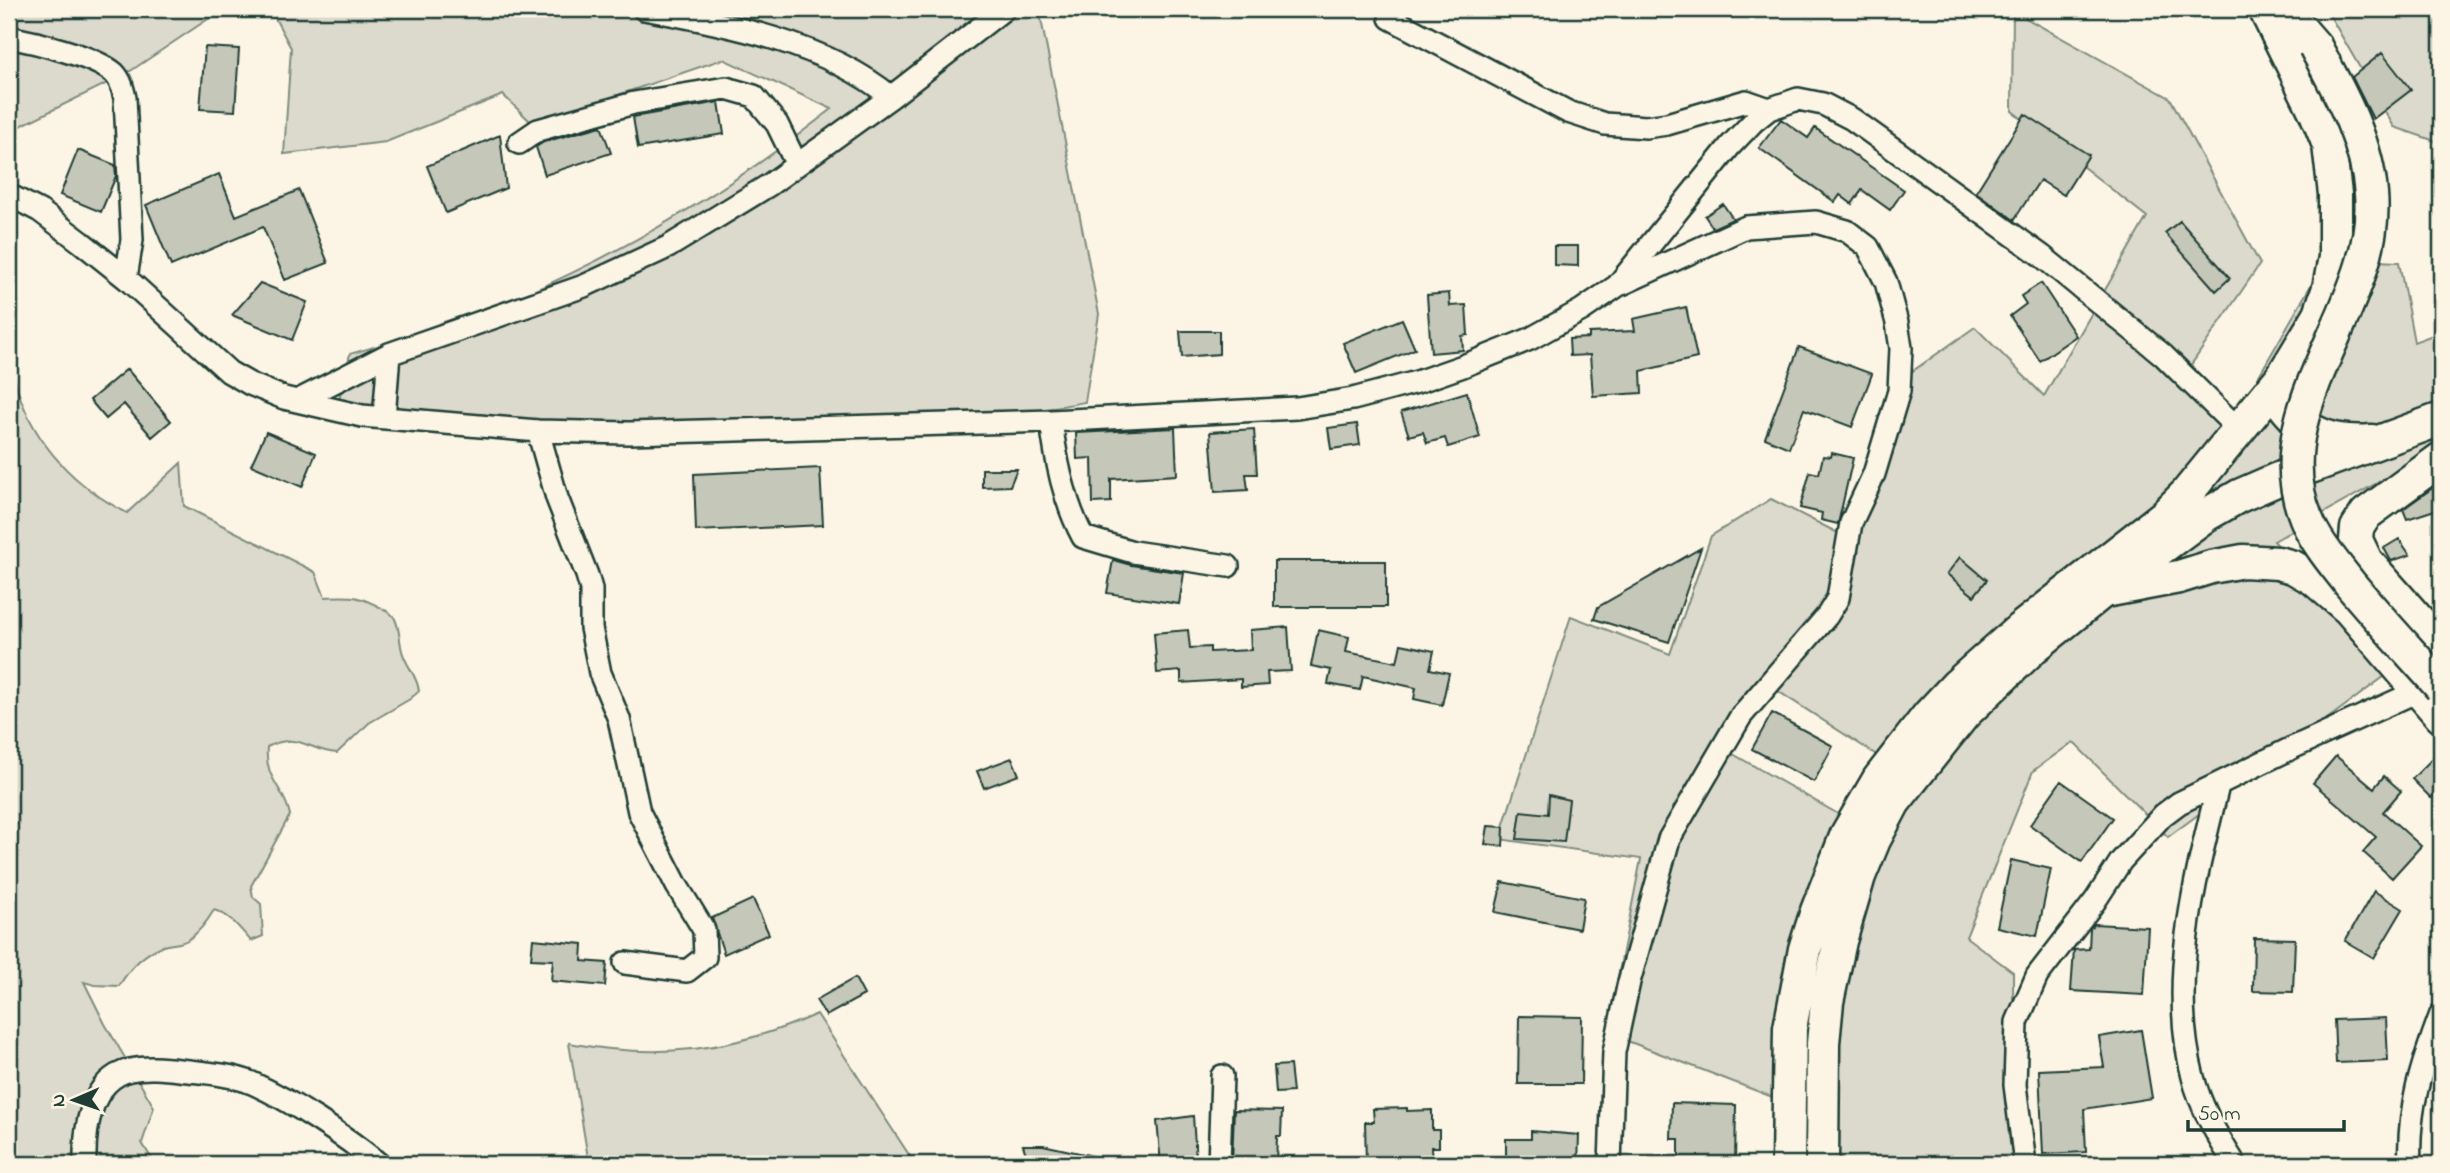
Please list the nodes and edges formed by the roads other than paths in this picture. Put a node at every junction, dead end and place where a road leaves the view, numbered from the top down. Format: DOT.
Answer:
graph roads {
  1 [pos="644,9"];
  2 [pos="1004,9"];
  3 [pos="2265,9"];
  4 [pos="2284,9"];
  5 [pos="1390,18"];
  6 [pos="9,37"];
  7 [pos="891,97"];
  8 [pos="1769,109"];
  9 [pos="519,143"];
  10 [pos="796,163"];
  11 [pos="9,195"];
  12 [pos="126,278"];
  13 [pos="1617,286"];
  14 [pos="389,354"];
  15 [pos="2273,388"];
  16 [pos="297,401"];
  17 [pos="384,418"];
  18 [pos="2441,419"];
  19 [pos="1051,421"];
  20 [pos="2238,429"];
  21 [pos="538,431"];
  22 [pos="2387,439"];
  23 [pos="2441,459"];
  24 [pos="2196,504"];
  25 [pos="2367,561"];
  26 [pos="1228,566"];
  27 [pos="2320,584"];
  28 [pos="2102,592"];
  29 [pos="2441,646"];
  30 [pos="2430,689"];
  31 [pos="2441,716"];
  32 [pos="2218,786"];
  33 [pos="625,962"];
  34 [pos="2441,1014"];
  35 [pos="1222,1076"];
  36 [pos="85,1164"];
  37 [pos="379,1164"];
  38 [pos="1219,1164"];
  39 [pos="1610,1164"];
  40 [pos="1788,1164"];
  41 [pos="1822,1164"];
  42 [pos="2025,1164"];
  43 [pos="2235,1164"];
  44 [pos="2410,1164"];
  1 -- 7 [label="street"];
  2 -- 7 [label="street"];
  3 -- 15 [label="highway"];
  4 -- 30 [label="highway, bridge"];
  5 -- 8 [label="street"];
  6 -- 12 [label="street"];
  7 -- 10 [label="street"];
  8 -- 13 [label="street"];
  8 -- 20 [label="street"];
  9 -- 10 [label="street"];
  10 -- 14 [label="street"];
  11 -- 12 [label="street"];
  12 -- 16 [label="street"];
  13 -- 19 [label="street"];
  13 -- 39 [label="street"];
  14 -- 16 [label="street"];
  14 -- 17 [label="street"];
  15 -- 20 [label="highway"];
  15 -- 22 [label="highway"];
  16 -- 17 [label="street"];
  17 -- 21 [label="street"];
  18 -- 22 [label="highway"];
  19 -- 21 [label="street"];
  19 -- 26 [label="street"];
  20 -- 24 [label="highway"];
  21 -- 33 [label="street"];
  22 -- 24 [label="highway"];
  23 -- 25 [label="highway"];
  24 -- 28 [label="highway"];
  24 -- 40 [label="highway"];
  25 -- 27 [label="highway"];
  25 -- 29 [label="highway"];
  27 -- 28 [label="highway"];
  27 -- 30 [label="highway"];
  28 -- 41 [label="highway"];
  30 -- 31 [label="highway"];
  30 -- 32 [label="street"];
  32 -- 42 [label="street"];
  32 -- 43 [label="street"];
  34 -- 44 [label="street"];
  35 -- 38 [label="street"];
  36 -- 37 [label="street"];
}
